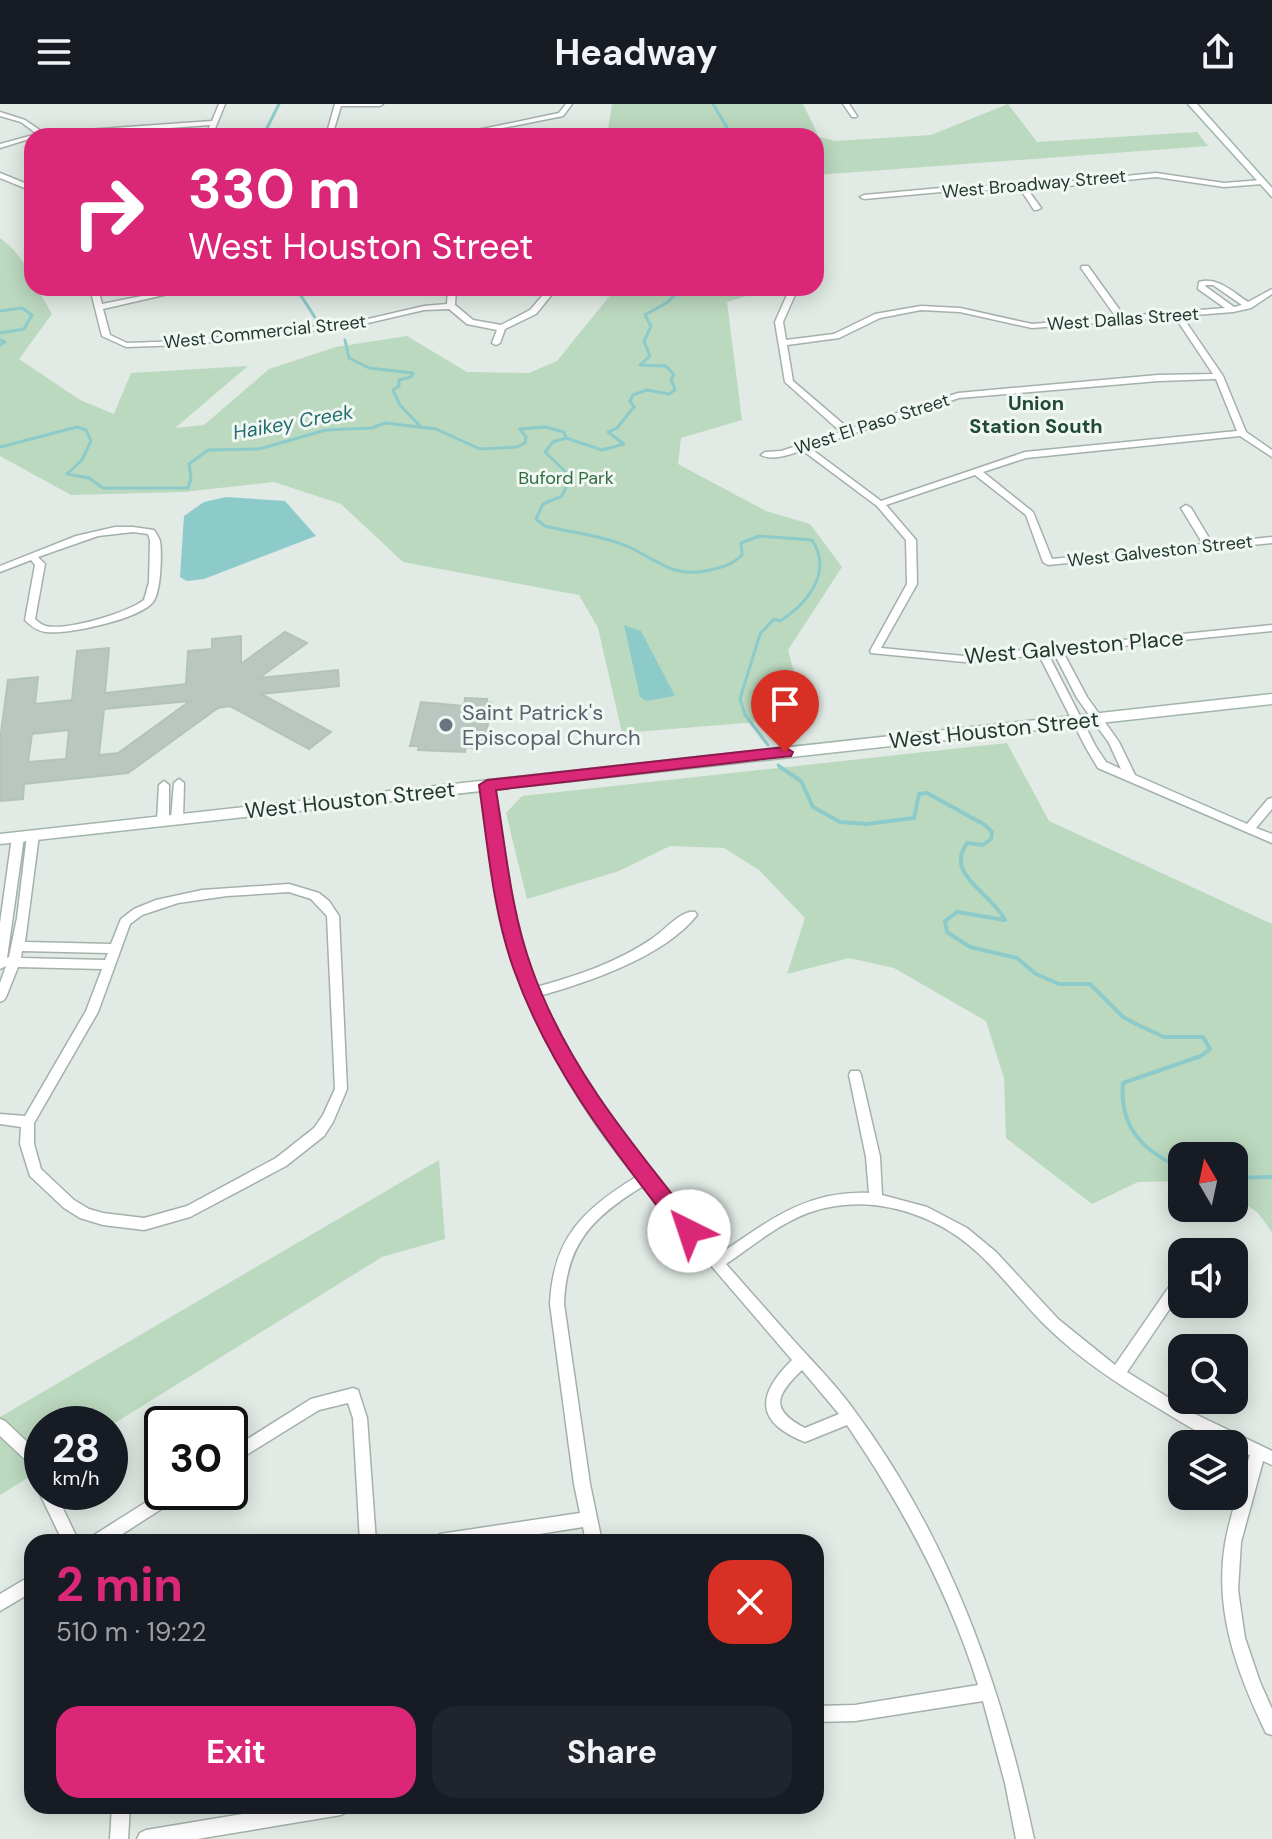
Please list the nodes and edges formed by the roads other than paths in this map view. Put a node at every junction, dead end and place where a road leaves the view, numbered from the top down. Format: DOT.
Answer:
graph roads {
  1 [pos="222,104"];
  2 [pos="339,104"];
  3 [pos="380,104"];
  4 [pos="569,104"];
  5 [pos="846,104"];
  6 [pos="1192,104"];
  7 [pos="0,114"];
  8 [pos="854,116"];
  9 [pos="212,123"];
  10 [pos="29,128"];
  11 [pos="138,128"];
  12 [pos="211,128"];
  13 [pos="332,128"];
  14 [pos="494,128"];
  15 [pos="24,138"];
  16 [pos="0,146"];
  17 [pos="0,175"];
  18 [pos="1260,180"];
  19 [pos="24,184"];
  20 [pos="1023,188"];
  21 [pos="1272,194"];
  22 [pos="864,197"];
  23 [pos="1037,208"];
  24 [pos="1085,268"];
  25 [pos="1272,291"];
  26 [pos="97,296"];
  27 [pos="153,296"];
  28 [pos="452,296"];
  29 [pos="546,296"];
  30 [pos="790,296"];
  31 [pos="451,306"];
  32 [pos="1248,306"];
  33 [pos="101,307"];
  34 [pos="1233,310"];
  35 [pos="1178,316"];
  36 [pos="1122,319"];
  37 [pos="502,328"];
  38 [pos="496,343"];
  39 [pos="784,343"];
  40 [pos="1219,376"];
  41 [pos="847,432"];
  42 [pos="1242,433"];
  43 [pos="803,447"];
  44 [pos="1272,454"];
  45 [pos="765,455"];
  46 [pos="977,472"];
  47 [pos="880,504"];
  48 [pos="1186,508"];
  49 [pos="1272,540"];
  50 [pos="1209,546"];
  51 [pos="33,557"];
  52 [pos="0,569"];
  53 [pos="1272,628"];
  54 [pos="1057,650"];
  55 [pos="1042,651"];
  56 [pos="1272,699"];
  57 [pos="1097,719"];
  58 [pos="1078,721"];
  59 [pos="1131,778"];
  60 [pos="179,783"];
  61 [pos="164,785"];
  62 [pos="487,785"];
  63 [pos="1272,802"];
  64 [pos="170,820"];
  65 [pos="1249,829"];
  66 [pos="26,836"];
  67 [pos="0,839"];
  68 [pos="1272,839"];
  69 [pos="691,915"];
  70 [pos="18,946"];
  71 [pos="49,946"];
  72 [pos="115,949"];
  73 [pos="44,962"];
  74 [pos="5,963"];
  75 [pos="109,965"];
  76 [pos="532,993"];
  77 [pos="0,997"];
  78 [pos="855,1075"];
  79 [pos="0,1119"];
  80 [pos="28,1122"];
  81 [pos="644,1179"];
  82 [pos="876,1200"];
  83 [pos="717,1263"];
  84 [pos="1168,1300"];
  85 [pos="802,1360"];
  86 [pos="1118,1373"];
  87 [pos="850,1417"];
  88 [pos="0,1426"];
  89 [pos="248,1447"];
  90 [pos="24,1449"];
  91 [pos="1265,1455"];
  92 [pos="56,1510"];
  93 [pos="147,1510"];
  94 [pos="588,1519"];
  95 [pos="67,1534"];
  96 [pos="109,1534"];
  97 [pos="367,1534"];
  98 [pos="491,1534"];
  99 [pos="592,1534"];
  100 [pos="24,1588"];
  101 [pos="0,1603"];
  102 [pos="988,1692"];
  103 [pos="824,1714"];
  104 [pos="1272,1727"];
  105 [pos="121,1814"];
  106 [pos="294,1814"];
  107 [pos="119,1839"];
  108 [pos="146,1839"];
  109 [pos="1025,1839"];
  1 -- 9 [label="street"];
  2 -- 3 [label="street"];
  2 -- 13 [label="street"];
  4 -- 14 [label="street"];
  5 -- 8 [label="street"];
  6 -- 18 [label="main road"];
  7 -- 10 [label="street"];
  9 -- 11 [label="street"];
  9 -- 12 [label="street"];
  15 -- 16 [label="street"];
  17 -- 19 [label="street"];
  18 -- 20 [label="street, West Broadway Street"];
  18 -- 21 [label="main road"];
  20 -- 22 [label="street, West Broadway Street"];
  20 -- 23 [label="street"];
  24 -- 36 [label="street"];
  25 -- 32 [label="street, West Dallas Street"];
  26 -- 33 [label="street"];
  27 -- 33 [label="street"];
  28 -- 31 [label="street"];
  29 -- 37 [label="street"];
  30 -- 39 [label="street"];
  31 -- 33 [label="street, West Commercial Street"];
  31 -- 37 [label="street"];
  32 -- 34 [label="street, West Dallas Street"];
  32 -- 34 [label="street"];
  34 -- 35 [label="street, West Dallas Street"];
  35 -- 36 [label="street, West Dallas Street"];
  35 -- 40 [label="street"];
  36 -- 39 [label="street, West Dallas Street"];
  37 -- 38 [label="street"];
  39 -- 41 [label="street"];
  40 -- 41 [label="street, West El Paso Street"];
  40 -- 42 [label="street"];
  41 -- 43 [label="street, West El Paso Street"];
  42 -- 44 [label="street"];
  42 -- 46 [label="street"];
  43 -- 45 [label="street, West El Paso Street"];
  43 -- 47 [label="street"];
  46 -- 47 [label="street"];
  46 -- 50 [label="street, West Galveston Street"];
  47 -- 55 [label="street, West Galveston Place"];
  48 -- 50 [label="street"];
  49 -- 50 [label="street, West Galveston Street"];
  51 -- 51 [label="street"];
  51 -- 52 [label="street"];
  53 -- 54 [label="street, West Galveston Place"];
  54 -- 55 [label="street, West Galveston Place"];
  54 -- 57 [label="street"];
  55 -- 58 [label="street"];
  56 -- 57 [label="main road, West Houston Street"];
  57 -- 58 [label="main road, West Houston Street"];
  57 -- 59 [label="street"];
  58 -- 59 [label="street"];
  58 -- 62 [label="main road, West Houston Street"];
  59 -- 65 [label="street"];
  60 -- 64 [label="street"];
  61 -- 64 [label="street"];
  62 -- 64 [label="main road, West Houston Street"];
  62 -- 76 [label="street"];
  63 -- 65 [label="street"];
  64 -- 66 [label="main road, West Houston Street"];
  65 -- 68 [label="street"];
  66 -- 67 [label="main road, West Houston Street"];
  66 -- 70 [label="street"];
  66 -- 74 [label="street"];
  69 -- 76 [label="street"];
  70 -- 71 [label="street"];
  70 -- 74 [label="street"];
  71 -- 72 [label="street"];
  71 -- 73 [label="street"];
  72 -- 75 [label="street"];
  72 -- 80 [label="street"];
  73 -- 74 [label="street"];
  73 -- 75 [label="street"];
  74 -- 77 [label="street"];
  75 -- 80 [label="street"];
  76 -- 81 [label="street"];
  78 -- 82 [label="street"];
  79 -- 80 [label="street"];
  81 -- 83 [label="street"];
  81 -- 94 [label="street"];
  82 -- 83 [label="street"];
  82 -- 86 [label="street"];
  83 -- 85 [label="street"];
  84 -- 86 [label="street"];
  85 -- 87 [label="street"];
  85 -- 87 [label="street"];
  86 -- 91 [label="street"];
  87 -- 102 [label="street"];
  88 -- 90 [label="street"];
  89 -- 97 [label="street"];
  91 -- 104 [label="street"];
  92 -- 95 [label="street"];
  93 -- 96 [label="street"];
  94 -- 98 [label="street"];
  94 -- 99 [label="street"];
  100 -- 101 [label="street"];
  102 -- 103 [label="street"];
  102 -- 109 [label="street"];
  105 -- 107 [label="street"];
  106 -- 108 [label="street"];
}
